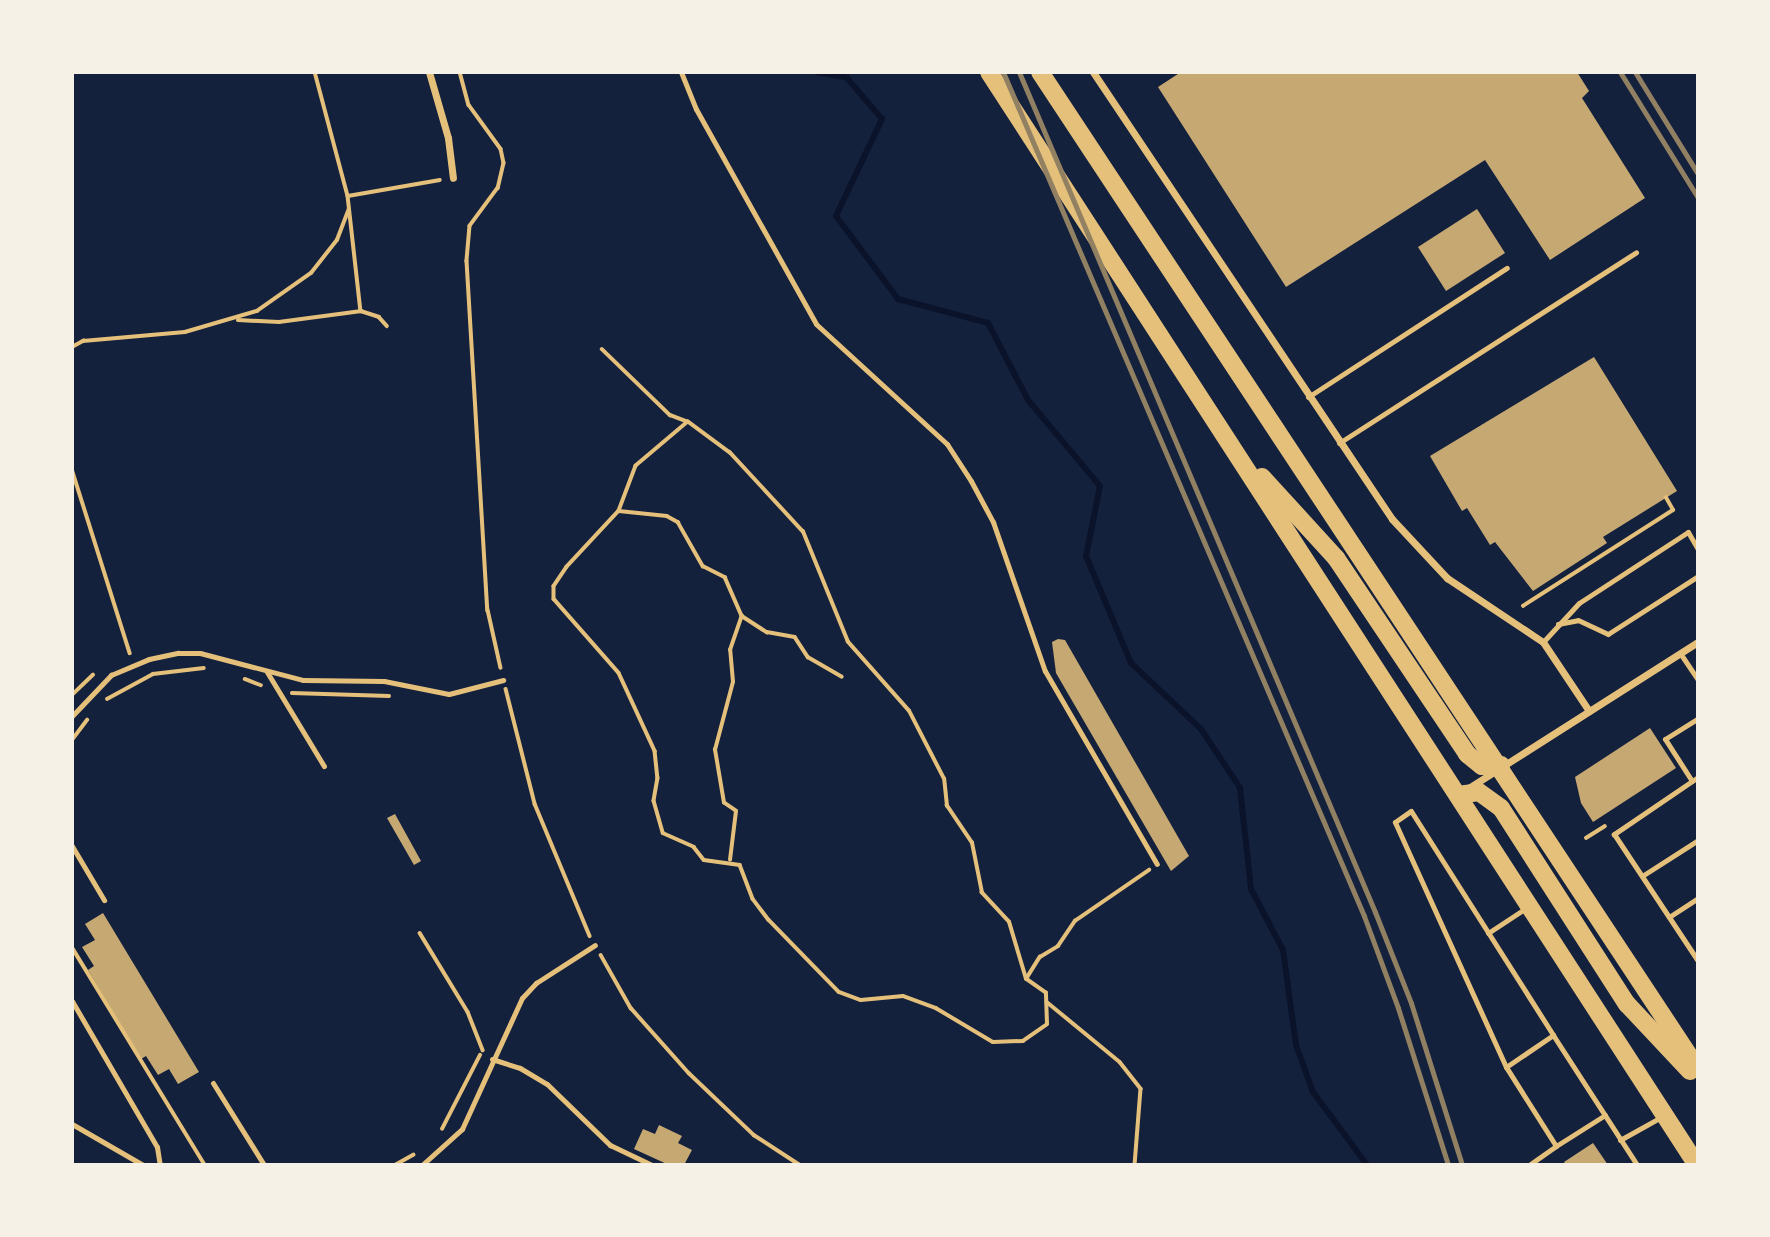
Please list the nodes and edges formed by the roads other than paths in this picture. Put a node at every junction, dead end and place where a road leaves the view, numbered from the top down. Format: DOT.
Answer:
graph roads {
  1 [pos="429,72"];
  2 [pos="681,72"];
  3 [pos="989,72"];
  4 [pos="1040,72"];
  5 [pos="1093,72"];
  6 [pos="453,178"];
  7 [pos="1636,252"];
  8 [pos="1507,268"];
  9 [pos="1308,397"];
  10 [pos="1339,443"];
  11 [pos="1232,444"];
  12 [pos="1698,549"];
  13 [pos="1698,576"];
  14 [pos="1557,625"];
  15 [pos="1543,642"];
  16 [pos="1698,642"];
  17 [pos="1680,653"];
  18 [pos="267,672"];
  19 [pos="503,680"];
  20 [pos="1698,680"];
  21 [pos="1589,711"];
  22 [pos="72,716"];
  23 [pos="1698,718"];
  24 [pos="1501,765"];
  25 [pos="324,766"];
  26 [pos="1698,777"];
  27 [pos="1692,781"];
  28 [pos="1458,795"];
  29 [pos="1698,840"];
  30 [pos="72,846"];
  31 [pos="1157,864"];
  32 [pos="1642,876"];
  33 [pos="1698,898"];
  34 [pos="104,900"];
  35 [pos="1530,906"];
  36 [pos="1669,917"];
  37 [pos="1488,933"];
  38 [pos="595,945"];
  39 [pos="1698,961"];
  40 [pos="72,1001"];
  41 [pos="1553,1035"];
  42 [pos="492,1059"];
  43 [pos="1506,1067"];
  44 [pos="1698,1069"];
  45 [pos="1698,1079"];
  46 [pos="213,1083"];
  47 [pos="1605,1115"];
  48 [pos="1666,1115"];
  49 [pos="72,1124"];
  50 [pos="1620,1140"];
  51 [pos="1556,1146"];
  52 [pos="142,1165"];
  53 [pos="160,1165"];
  54 [pos="264,1165"];
  55 [pos="422,1165"];
  56 [pos="652,1165"];
  57 [pos="1530,1165"];
  58 [pos="1637,1165"];
  59 [pos="1697,1165"];
  1 -- 6 [label="street"];
  2 -- 31 [label="lane"];
  3 -- 11 [label="main road"];
  4 -- 24 [label="main road"];
  5 -- 9 [label="street"];
  7 -- 10 [label="lane"];
  8 -- 9 [label="lane"];
  9 -- 10 [label="street"];
  10 -- 15 [label="street"];
  11 -- 24 [label="main road"];
  11 -- 28 [label="main road"];
  12 -- 14 [label="lane"];
  13 -- 14 [label="lane"];
  14 -- 15 [label="lane"];
  15 -- 21 [label="street"];
  16 -- 17 [label="street"];
  17 -- 20 [label="lane"];
  17 -- 21 [label="street"];
  18 -- 19 [label="lane"];
  18 -- 22 [label="lane"];
  18 -- 25 [label="lane"];
  21 -- 24 [label="street"];
  23 -- 27 [label="lane"];
  24 -- 28 [label="street"];
  24 -- 44 [label="main road"];
  26 -- 27 [label="lane"];
  27 -- 32 [label="lane"];
  28 -- 35 [label="main road"];
  28 -- 45 [label="main road"];
  29 -- 32 [label="lane"];
  30 -- 34 [label="lane"];
  32 -- 36 [label="lane"];
  33 -- 36 [label="lane"];
  35 -- 37 [label="lane"];
  35 -- 48 [label="main road"];
  36 -- 39 [label="lane"];
  37 -- 41 [label="lane"];
  37 -- 43 [label="lane"];
  38 -- 42 [label="lane"];
  40 -- 53 [label="lane"];
  41 -- 43 [label="lane"];
  41 -- 47 [label="lane"];
  42 -- 55 [label="lane"];
  42 -- 56 [label="lane"];
  43 -- 51 [label="lane"];
  46 -- 54 [label="lane"];
  47 -- 50 [label="lane"];
  47 -- 51 [label="lane"];
  48 -- 50 [label="lane"];
  48 -- 59 [label="main road"];
  49 -- 52 [label="lane"];
  50 -- 58 [label="lane"];
  51 -- 57 [label="lane"];
}
